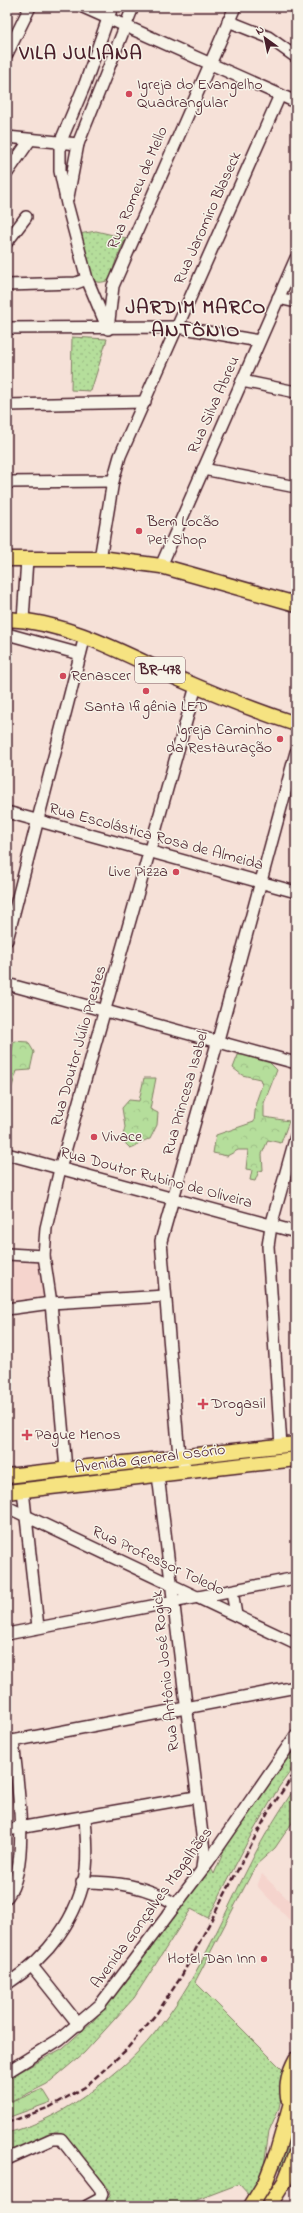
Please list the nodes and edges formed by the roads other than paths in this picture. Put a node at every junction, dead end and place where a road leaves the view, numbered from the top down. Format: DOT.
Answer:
graph roads {
  1 [pos="30,7"];
  2 [pos="84,7"];
  3 [pos="112,7"];
  4 [pos="133,7"];
  5 [pos="235,7"];
  6 [pos="108,18"];
  7 [pos="228,21"];
  8 [pos="126,26"];
  9 [pos="7,54"];
  10 [pos="296,57"];
  11 [pos="210,63"];
  12 [pos="280,95"];
  13 [pos="296,102"];
  14 [pos="7,137"];
  15 [pos="30,140"];
  16 [pos="60,143"];
  17 [pos="78,144"];
  18 [pos="7,173"];
  19 [pos="67,204"];
  20 [pos="26,217"];
  21 [pos="7,242"];
  22 [pos="296,258"];
  23 [pos="87,279"];
  24 [pos="7,285"];
  25 [pos="278,298"];
  26 [pos="296,302"];
  27 [pos="178,327"];
  28 [pos="7,328"];
  29 [pos="108,329"];
  30 [pos="259,341"];
  31 [pos="242,381"];
  32 [pos="296,392"];
  33 [pos="145,402"];
  34 [pos="7,405"];
  35 [pos="203,469"];
  36 [pos="113,481"];
  37 [pos="7,482"];
  38 [pos="296,487"];
  39 [pos="7,559"];
  40 [pos="27,559"];
  41 [pos="100,559"];
  42 [pos="161,566"];
  43 [pos="296,604"];
  44 [pos="7,619"];
  45 [pos="23,620"];
  46 [pos="7,634"];
  47 [pos="85,636"];
  48 [pos="80,654"];
  49 [pos="196,686"];
  50 [pos="296,724"];
  51 [pos="296,752"];
  52 [pos="7,812"];
  53 [pos="38,821"];
  54 [pos="151,852"];
  55 [pos="261,882"];
  56 [pos="296,892"];
  57 [pos="7,940"];
  58 [pos="7,984"];
  59 [pos="105,1011"];
  60 [pos="218,1042"];
  61 [pos="296,1063"];
  62 [pos="296,1136"];
  63 [pos="7,1154"];
  64 [pos="60,1169"];
  65 [pos="172,1199"];
  66 [pos="271,1226"];
  67 [pos="296,1232"];
  68 [pos="7,1254"];
  69 [pos="44,1256"];
  70 [pos="165,1296"];
  71 [pos="51,1303"];
  72 [pos="7,1310"];
  73 [pos="296,1444"];
  74 [pos="281,1446"];
  75 [pos="179,1456"];
  76 [pos="296,1459"];
  77 [pos="66,1469"];
  78 [pos="188,1472"];
  79 [pos="158,1475"];
  80 [pos="7,1476"];
  81 [pos="23,1490"];
  82 [pos="7,1492"];
  83 [pos="7,1507"];
  84 [pos="26,1516"];
  85 [pos="296,1578"];
  86 [pos="172,1584"];
  87 [pos="232,1591"];
  88 [pos="198,1597"];
  89 [pos="174,1602"];
  90 [pos="236,1615"];
  91 [pos="38,1627"];
  92 [pos="7,1634"];
  93 [pos="296,1644"];
  94 [pos="296,1688"];
  95 [pos="185,1709"];
  96 [pos="296,1735"];
  97 [pos="10,1742"];
  98 [pos="196,1797"];
  99 [pos="85,1817"];
  100 [pos="20,1828"];
  101 [pos="7,1830"];
  102 [pos="202,1840"];
  103 [pos="214,1852"];
  104 [pos="201,1870"];
  105 [pos="82,1882"];
  106 [pos="7,1897"];
  107 [pos="175,1904"];
  108 [pos="32,1966"];
  109 [pos="7,1984"];
  110 [pos="79,2025"];
  111 [pos="296,2058"];
  112 [pos="7,2072"];
  113 [pos="296,2085"];
  114 [pos="288,2107"];
  115 [pos="277,2152"];
  116 [pos="296,2153"];
  117 [pos="7,2158"];
  118 [pos="87,2206"];
  119 [pos="251,2206"];
  120 [pos="258,2206"];
  121 [pos="269,2206"];
  1 -- 9 [label="street"];
  2 -- 6 [label="street"];
  3 -- 6 [label="street"];
  4 -- 8 [label="street"];
  5 -- 7 [label="street, Rua Romeu de Mello"];
  6 -- 8 [label="street"];
  6 -- 16 [label="street"];
  7 -- 10 [label="street"];
  7 -- 11 [label="street, Rua Romeu de Mello"];
  8 -- 11 [label="street"];
  8 -- 17 [label="street"];
  11 -- 12 [label="street"];
  11 -- 29 [label="street, Rua Romeu de Mello"];
  12 -- 13 [label="street"];
  12 -- 27 [label="street, Rua Jaromiro Blaseck"];
  14 -- 15 [label="street"];
  15 -- 16 [label="street"];
  15 -- 18 [label="street"];
  16 -- 17 [label="street"];
  16 -- 19 [label="street"];
  17 -- 19 [label="street"];
  19 -- 23 [label="street"];
  20 -- 21 [label="street"];
  22 -- 25 [label="street, Rua Silva Abreu"];
  23 -- 24 [label="street"];
  23 -- 29 [label="street"];
  25 -- 26 [label="street"];
  25 -- 30 [label="street, Rua Silva Abreu"];
  27 -- 29 [label="street"];
  27 -- 30 [label="street"];
  27 -- 33 [label="street, Rua Jaromiro Blaseck"];
  28 -- 29 [label="street"];
  30 -- 31 [label="street, Rua Silva Abreu"];
  31 -- 32 [label="street"];
  31 -- 35 [label="street, Rua Silva Abreu"];
  33 -- 34 [label="street"];
  33 -- 36 [label="street, Rua Jaromiro Blaseck"];
  35 -- 38 [label="street"];
  35 -- 42 [label="street, Rua Silva Abreu"];
  36 -- 37 [label="street"];
  36 -- 41 [label="street, Rua Jaromiro Blaseck"];
  39 -- 40 [label="main road"];
  40 -- 41 [label="main road"];
  40 -- 45 [label="street"];
  41 -- 42 [label="main road"];
  42 -- 43 [label="main road"];
  44 -- 45 [label="main road, BR-478"];
  45 -- 47 [label="main road, BR-478"];
  46 -- 48 [label="street"];
  47 -- 48 [label="street"];
  47 -- 49 [label="main road, BR-478"];
  48 -- 53 [label="street"];
  49 -- 50 [label="main road, BR-478"];
  49 -- 54 [label="street, Rua Doutor Júlio Prestes"];
  51 -- 55 [label="street, Rua Princesa Isabel"];
  52 -- 53 [label="street, Rua Escolástica Rosa de Almeida"];
  53 -- 54 [label="street, Rua Escolástica Rosa de Almeida"];
  53 -- 57 [label="street"];
  54 -- 55 [label="street, Rua Escolástica Rosa de Almeida"];
  54 -- 59 [label="street, Rua Doutor Júlio Prestes"];
  55 -- 56 [label="street, Rua Escolástica Rosa de Almeida"];
  55 -- 60 [label="street, Rua Princesa Isabel"];
  58 -- 59 [label="street"];
  59 -- 60 [label="street"];
  59 -- 64 [label="street, Rua Doutor Júlio Prestes"];
  60 -- 61 [label="street"];
  60 -- 65 [label="street, Rua Princesa Isabel"];
  62 -- 66 [label="street"];
  63 -- 64 [label="street, Rua Doutor Rubino de Oliveira"];
  64 -- 65 [label="street, Rua Doutor Rubino de Oliveira"];
  64 -- 69 [label="street, Rua Doutor Júlio Prestes"];
  65 -- 66 [label="street, Rua Doutor Rubino de Oliveira"];
  65 -- 70 [label="street, Rua Princesa Isabel"];
  66 -- 67 [label="street, Rua Doutor Rubino de Oliveira"];
  66 -- 74 [label="street"];
  68 -- 69 [label="street"];
  69 -- 71 [label="street, Rua Doutor Júlio Prestes"];
  70 -- 71 [label="street"];
  70 -- 75 [label="street, Rua Princesa Isabel"];
  71 -- 72 [label="street"];
  71 -- 77 [label="street, Rua Doutor Júlio Prestes"];
  73 -- 74 [label="main road, Avenida General Osório"];
  74 -- 75 [label="main road, Avenida General Osório"];
  75 -- 77 [label="main road, Avenida General Osório"];
  75 -- 78 [label="street, Rua Princesa Isabel"];
  76 -- 78 [label="main road, Avenida General Osório"];
  77 -- 80 [label="main road, Avenida General Osório"];
  78 -- 79 [label="main road, Avenida General Osório"];
  79 -- 81 [label="main road, Avenida General Osório"];
  79 -- 86 [label="street, Rua Antônio José Rogick"];
  81 -- 82 [label="main road, Avenida General Osório"];
  81 -- 84 [label="street"];
  83 -- 84 [label="street, Rua Professor Toledo"];
  84 -- 86 [label="street, Rua Professor Toledo"];
  84 -- 91 [label="street"];
  85 -- 87 [label="street"];
  86 -- 88 [label="street, Rua Professor Toledo"];
  86 -- 89 [label="street, Rua Antônio José Rogick"];
  87 -- 88 [label="street"];
  87 -- 90 [label="street"];
  88 -- 89 [label="street"];
  88 -- 90 [label="street, Rua Professor Toledo"];
  89 -- 91 [label="street"];
  89 -- 95 [label="street, Rua Antônio José Rogick"];
  90 -- 93 [label="street, Rua Professor Toledo"];
  91 -- 92 [label="street"];
  94 -- 95 [label="street"];
  95 -- 97 [label="street"];
  95 -- 98 [label="street, Rua Antônio José Rogick"];
  96 -- 103 [label="street, Avenida Gonçalves Magalhães"];
  97 -- 100 [label="street"];
  98 -- 99 [label="street"];
  98 -- 102 [label="street, Rua Antônio José Rogick"];
  99 -- 100 [label="street"];
  99 -- 105 [label="street"];
  100 -- 101 [label="street"];
  100 -- 106 [label="street"];
  102 -- 103 [label="street"];
  102 -- 104 [label="street, Rua Antônio José Rogick"];
  103 -- 104 [label="street, Avenida Gonçalves Magalhães"];
  104 -- 107 [label="street, Avenida Gonçalves Magalhães"];
  105 -- 107 [label="street"];
  105 -- 108 [label="street"];
  107 -- 110 [label="street, Avenida Gonçalves Magalhães"];
  108 -- 109 [label="street"];
  108 -- 110 [label="street"];
  110 -- 112 [label="street, Avenida Gonçalves Magalhães"];
  111 -- 114 [label="main road"];
  113 -- 114 [label="main road"];
  114 -- 115 [label="main road"];
  115 -- 119 [label="main road"];
  115 -- 120 [label="main road"];
  116 -- 121 [label="main road"];
  117 -- 118 [label="street"];
}
